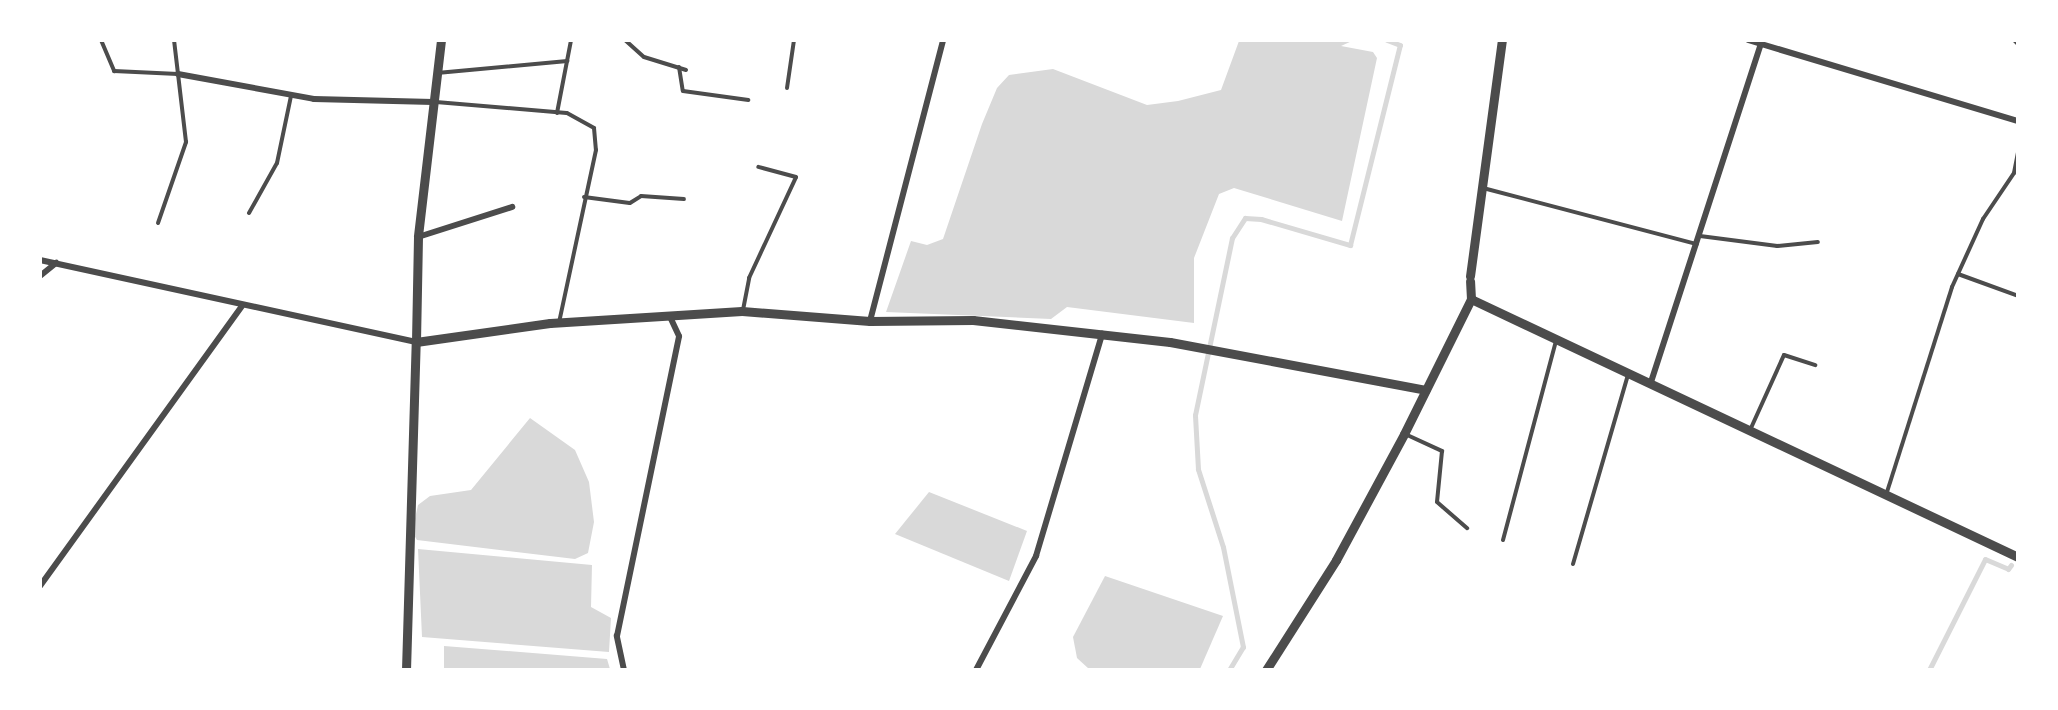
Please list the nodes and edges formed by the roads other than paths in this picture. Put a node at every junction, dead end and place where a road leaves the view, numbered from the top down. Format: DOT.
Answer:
graph roads {
  1 [pos="101,40"];
  2 [pos="174,40"];
  3 [pos="441,40"];
  4 [pos="571,40"];
  5 [pos="625,40"];
  6 [pos="794,40"];
  7 [pos="943,40"];
  8 [pos="1502,40"];
  9 [pos="1748,40"];
  10 [pos="2013,40"];
  11 [pos="1761,43"];
  12 [pos="2018,44"];
  13 [pos="567,61"];
  14 [pos="679,67"];
  15 [pos="686,69"];
  16 [pos="437,73"];
  17 [pos="178,74"];
  18 [pos="787,88"];
  19 [pos="291,96"];
  20 [pos="748,100"];
  21 [pos="433,102"];
  22 [pos="557,113"];
  23 [pos="2018,121"];
  24 [pos="2018,152"];
  25 [pos="758,167"];
  26 [pos="1481,188"];
  27 [pos="584,197"];
  28 [pos="684,199"];
  29 [pos="512,207"];
  30 [pos="249,213"];
  31 [pos="158,223"];
  32 [pos="1700,236"];
  33 [pos="418,237"];
  34 [pos="1818,242"];
  35 [pos="1697,245"];
  36 [pos="40,260"];
  37 [pos="56,263"];
  38 [pos="1958,274"];
  39 [pos="40,276"];
  40 [pos="2018,296"];
  41 [pos="1471,299"];
  42 [pos="242,306"];
  43 [pos="742,311"];
  44 [pos="669,315"];
  45 [pos="870,321"];
  46 [pos="559,323"];
  47 [pos="1102,334"];
  48 [pos="1557,338"];
  49 [pos="416,342"];
  50 [pos="1815,365"];
  51 [pos="1629,372"];
  52 [pos="1651,382"];
  53 [pos="1426,390"];
  54 [pos="1751,428"];
  55 [pos="1404,434"];
  56 [pos="1887,492"];
  57 [pos="1467,528"];
  58 [pos="1503,540"];
  59 [pos="2018,557"];
  60 [pos="1573,564"];
  61 [pos="40,586"];
  62 [pos="406,669"];
  63 [pos="624,669"];
  64 [pos="976,669"];
  65 [pos="1266,669"];
  1 -- 17 [label="lane"];
  2 -- 17 [label="lane"];
  3 -- 16 [label="street"];
  4 -- 13 [label="lane"];
  5 -- 14 [label="lane"];
  6 -- 18 [label="lane"];
  7 -- 45 [label="street"];
  8 -- 26 [label="street"];
  9 -- 11 [label="street"];
  10 -- 12 [label="lane"];
  11 -- 23 [label="street"];
  11 -- 32 [label="street"];
  13 -- 16 [label="lane"];
  13 -- 22 [label="lane"];
  14 -- 15 [label="lane"];
  14 -- 20 [label="lane"];
  16 -- 21 [label="street"];
  17 -- 19 [label="street"];
  17 -- 31 [label="lane"];
  19 -- 21 [label="street"];
  19 -- 30 [label="lane"];
  21 -- 22 [label="lane"];
  21 -- 33 [label="street"];
  22 -- 27 [label="lane"];
  24 -- 38 [label="lane"];
  25 -- 43 [label="lane"];
  26 -- 35 [label="lane"];
  26 -- 41 [label="street"];
  27 -- 28 [label="lane"];
  27 -- 46 [label="lane"];
  29 -- 33 [label="street"];
  32 -- 34 [label="lane"];
  32 -- 35 [label="street"];
  33 -- 49 [label="street"];
  35 -- 52 [label="street"];
  36 -- 37 [label="street"];
  37 -- 39 [label="street"];
  37 -- 42 [label="street"];
  38 -- 40 [label="lane"];
  38 -- 56 [label="lane"];
  41 -- 48 [label="street"];
  41 -- 53 [label="street"];
  42 -- 49 [label="street"];
  42 -- 61 [label="street"];
  43 -- 44 [label="street"];
  43 -- 45 [label="street"];
  44 -- 46 [label="street"];
  44 -- 63 [label="street"];
  45 -- 47 [label="street"];
  46 -- 49 [label="street"];
  47 -- 53 [label="street"];
  47 -- 64 [label="street"];
  48 -- 51 [label="street"];
  48 -- 58 [label="lane"];
  49 -- 62 [label="street"];
  50 -- 54 [label="lane"];
  51 -- 52 [label="street"];
  51 -- 60 [label="lane"];
  52 -- 54 [label="street"];
  53 -- 55 [label="street"];
  54 -- 56 [label="street"];
  55 -- 57 [label="lane"];
  55 -- 65 [label="street"];
  56 -- 59 [label="street"];
}
